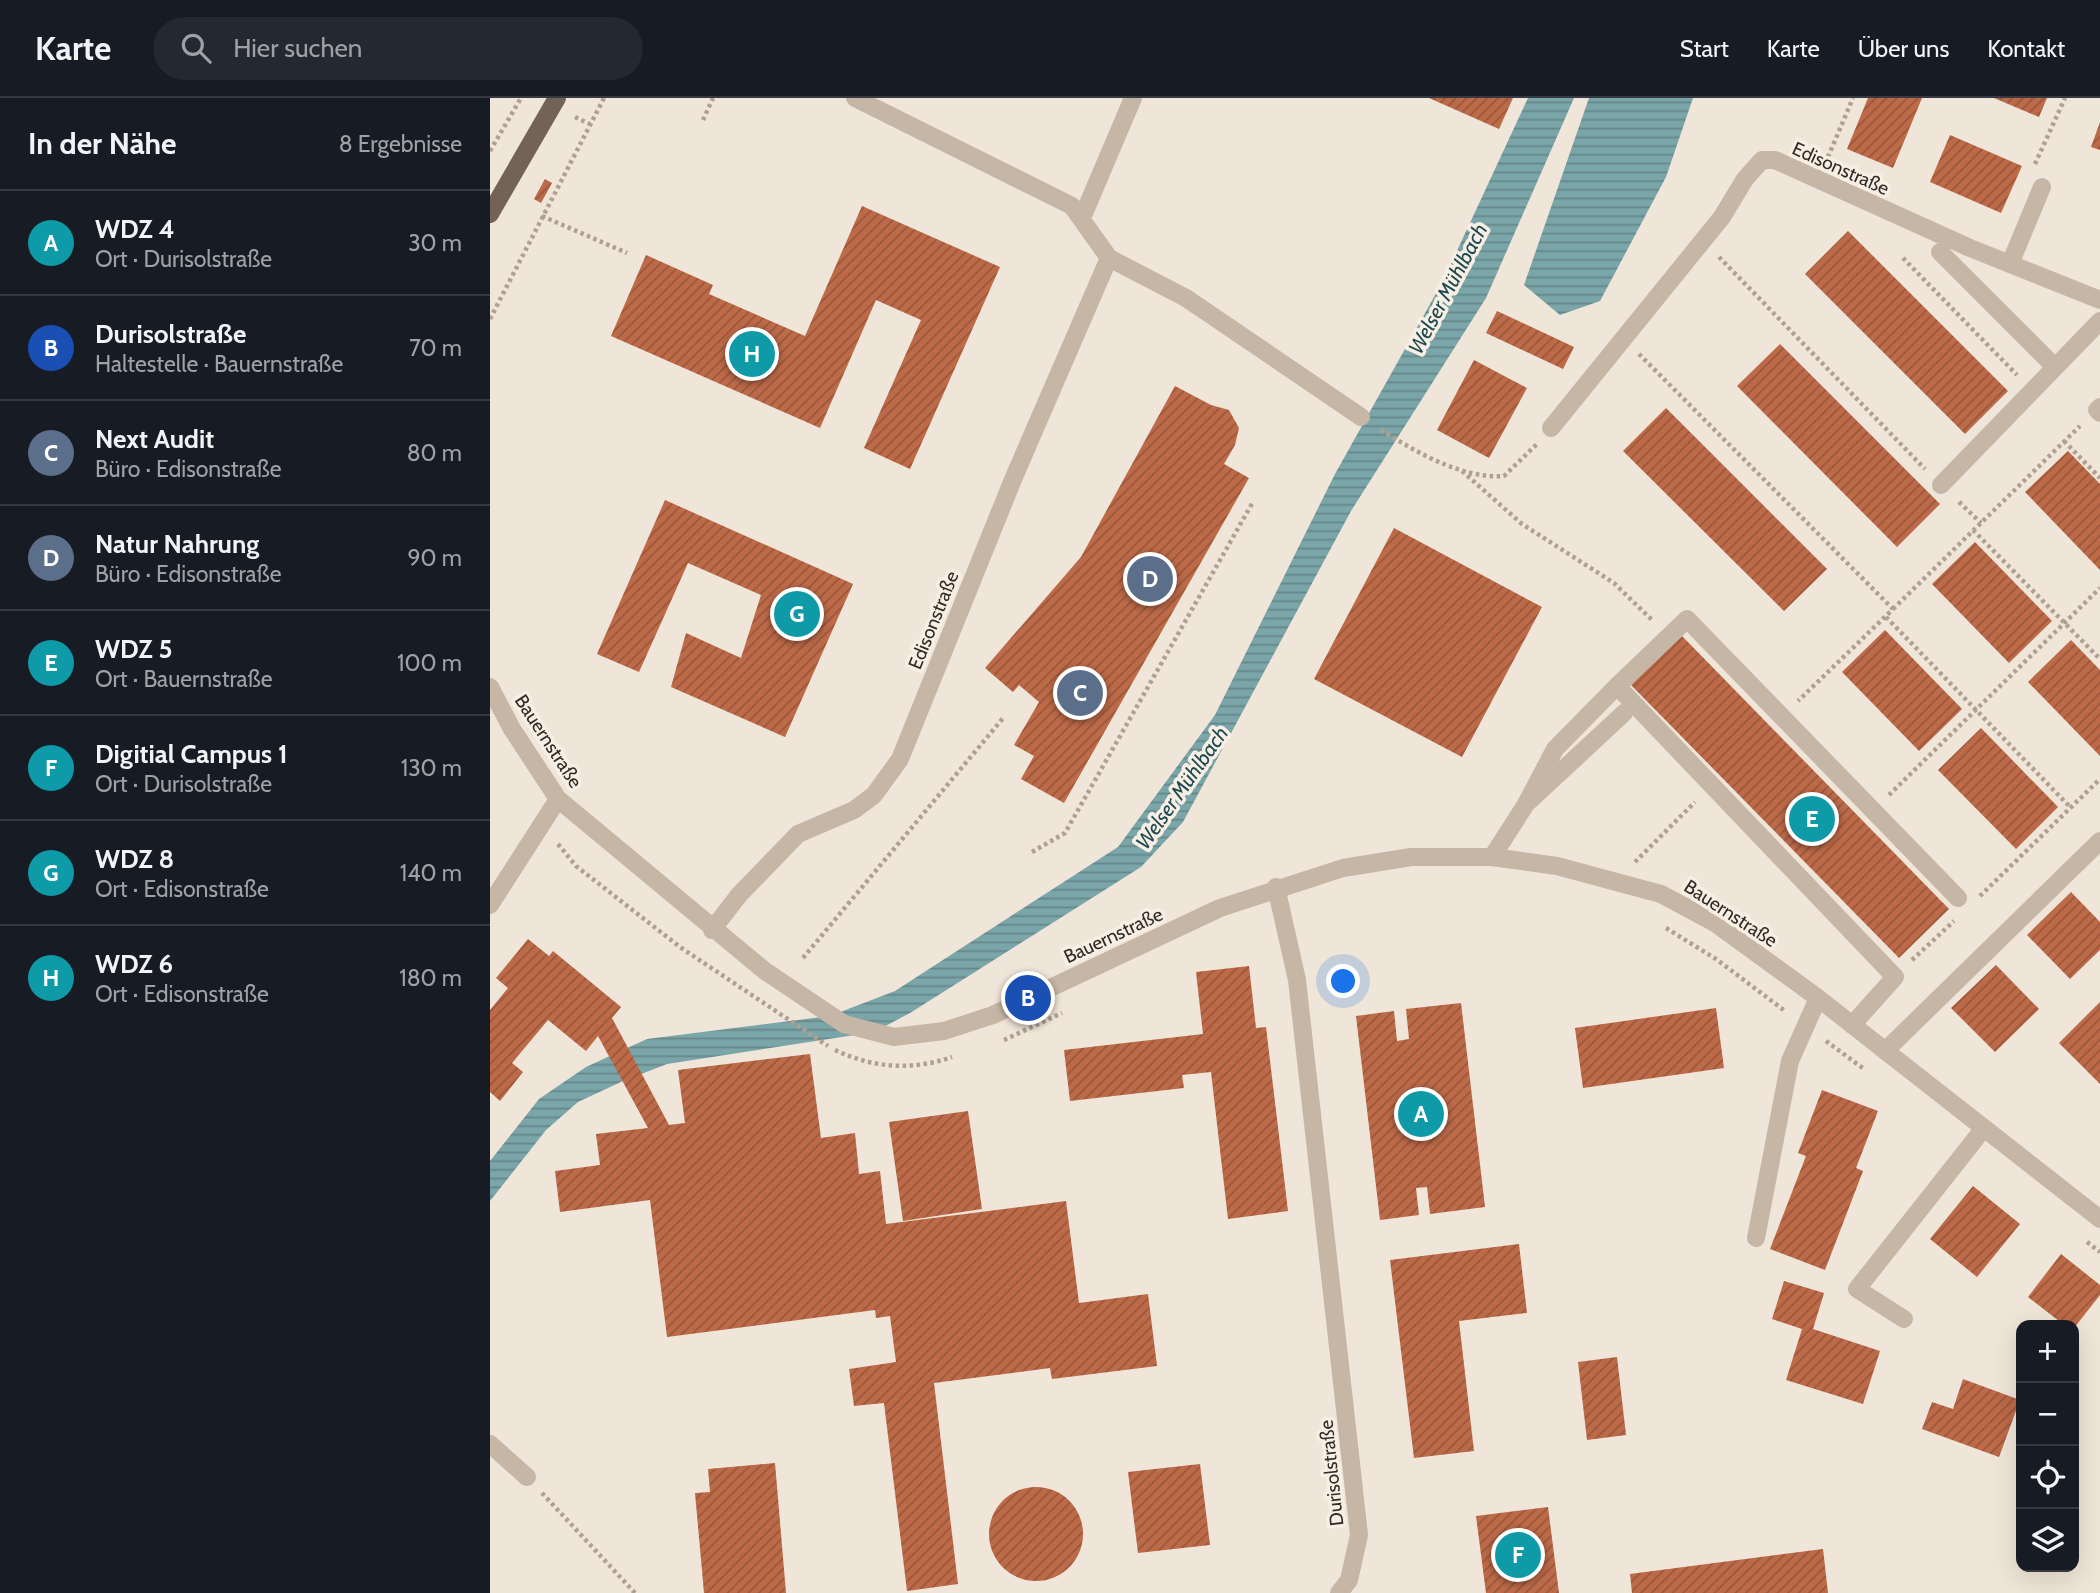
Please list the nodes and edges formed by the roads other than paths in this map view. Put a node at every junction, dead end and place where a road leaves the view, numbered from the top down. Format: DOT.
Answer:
graph roads {
  1 [pos="557,98"];
  2 [pos="855,98"];
  3 [pos="1133,98"];
  4 [pos="2042,187"];
  5 [pos="490,214"];
  6 [pos="1082,218"];
  7 [pos="1940,252"];
  8 [pos="1109,258"];
  9 [pos="2010,264"];
  10 [pos="2100,300"];
  11 [pos="2100,321"];
  12 [pos="2055,368"];
  13 [pos="1361,418"];
  14 [pos="1551,428"];
  15 [pos="1941,485"];
  16 [pos="1617,686"];
  17 [pos="490,687"];
  18 [pos="1624,713"];
  19 [pos="558,799"];
  20 [pos="1526,804"];
  21 [pos="2100,841"];
  22 [pos="1492,857"];
  23 [pos="1276,887"];
  24 [pos="1963,903"];
  25 [pos="490,905"];
  26 [pos="712,930"];
  27 [pos="1818,998"];
  28 [pos="1853,1025"];
  29 [pos="1885,1051"];
  30 [pos="1984,1128"];
  31 [pos="2100,1219"];
  32 [pos="1756,1238"];
  33 [pos="1903,1319"];
  34 [pos="490,1444"];
  35 [pos="527,1477"];
  36 [pos="1339,1593"];
  1 -- 5 [label="main road"];
  2 -- 6 [label="street"];
  3 -- 6 [label="street"];
  4 -- 9 [label="street"];
  6 -- 8 [label="street"];
  7 -- 12 [label="street"];
  8 -- 13 [label="street"];
  8 -- 26 [label="street, Edisonstraße"];
  9 -- 10 [label="street, Edisonstraße"];
  9 -- 14 [label="street, Edisonstraße"];
  11 -- 12 [label="street"];
  12 -- 15 [label="street"];
  16 -- 20 [label="street"];
  16 -- 24 [label="street"];
  16 -- 28 [label="street"];
  17 -- 19 [label="street, Bauernstraße"];
  18 -- 20 [label="street"];
  19 -- 25 [label="street"];
  19 -- 26 [label="street, Bauernstraße"];
  20 -- 22 [label="street"];
  21 -- 29 [label="street"];
  22 -- 23 [label="street, Bauernstraße"];
  22 -- 27 [label="street, Bauernstraße"];
  23 -- 26 [label="street, Bauernstraße"];
  23 -- 36 [label="street, Durisolstraße"];
  27 -- 28 [label="street, Bauernstraße"];
  27 -- 32 [label="street"];
  28 -- 29 [label="street, Bauernstraße"];
  29 -- 30 [label="street, Bauernstraße"];
  30 -- 31 [label="street, Bauernstraße"];
  30 -- 33 [label="street"];
  34 -- 35 [label="street"];
}
